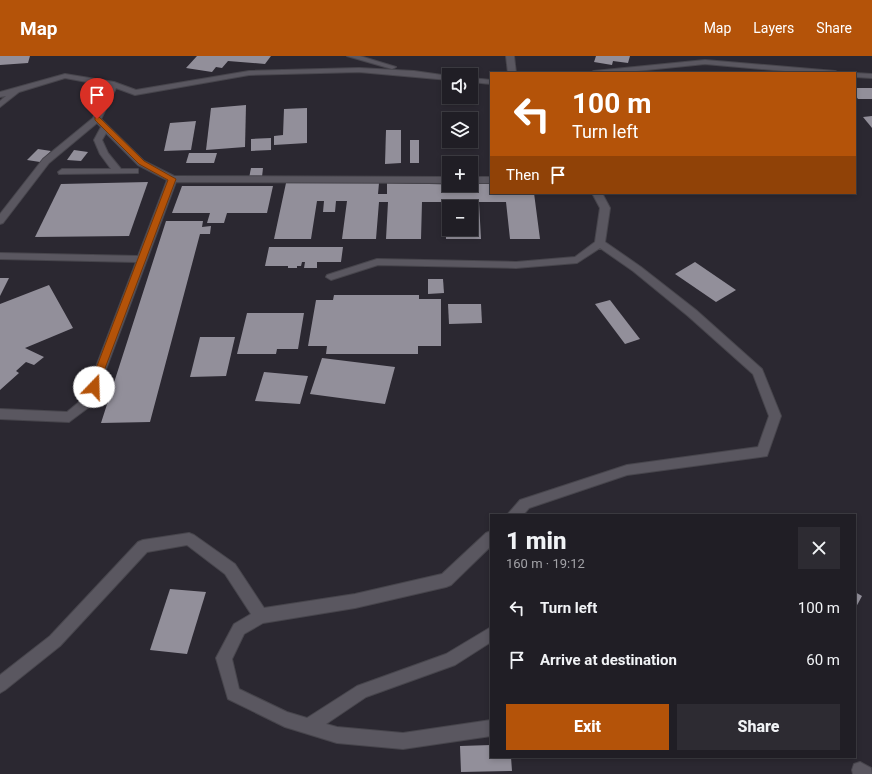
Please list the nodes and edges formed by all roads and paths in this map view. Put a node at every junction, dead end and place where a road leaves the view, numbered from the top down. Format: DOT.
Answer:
graph roads {
  1 [pos="351,56"];
  2 [pos="510,56"];
  3 [pos="654,56"];
  4 [pos="756,56"];
  5 [pos="655,67"];
  6 [pos="756,67"];
  7 [pos="512,72"];
  8 [pos="604,72"];
  9 [pos="822,72"];
  10 [pos="422,75"];
  11 [pos="856,75"];
  12 [pos="872,76"];
  13 [pos="442,77"];
  14 [pos="478,81"];
  15 [pos="490,82"];
  16 [pos="114,84"];
  17 [pos="21,88"];
  18 [pos="0,95"];
  19 [pos="0,105"];
  20 [pos="97,119"];
  21 [pos="105,127"];
  22 [pos="135,171"];
  23 [pos="62,172"];
  24 [pos="118,172"];
  25 [pos="172,179"];
  26 [pos="442,180"];
  27 [pos="478,180"];
  28 [pos="490,180"];
  29 [pos="598,194"];
  30 [pos="0,220"];
  31 [pos="600,243"];
  32 [pos="0,256"];
  33 [pos="142,260"];
  34 [pos="331,277"];
  35 [pos="0,414"];
  36 [pos="515,514"];
  37 [pos="490,538"];
  38 [pos="261,616"];
  39 [pos="490,635"];
  40 [pos="0,685"];
  41 [pos="308,726"];
  42 [pos="490,728"];
  1 -- 10 [label="street"];
  2 -- 7 [label="street"];
  3 -- 5 [label="street"];
  4 -- 6 [label="street"];
  5 -- 6 [label="street"];
  5 -- 8 [label="street"];
  6 -- 9 [label="street"];
  10 -- 13 [label="street"];
  10 -- 16 [label="street"];
  11 -- 12 [label="street"];
  14 -- 15 [label="street"];
  16 -- 17 [label="street"];
  16 -- 20 [label="street"];
  17 -- 18 [label="street"];
  17 -- 19 [label="street"];
  20 -- 21 [label="street"];
  20 -- 30 [label="street"];
  21 -- 24 [label="street"];
  21 -- 25 [label="street"];
  22 -- 24 [label="street"];
  23 -- 24 [label="street"];
  25 -- 26 [label="street"];
  25 -- 33 [label="street"];
  27 -- 28 [label="street"];
  29 -- 31 [label="street"];
  31 -- 34 [label="street"];
  31 -- 36 [label="street"];
  32 -- 33 [label="street"];
  33 -- 35 [label="street"];
  37 -- 38 [label="street"];
  38 -- 40 [label="street"];
  38 -- 41 [label="street"];
  39 -- 41 [label="street"];
  41 -- 42 [label="street"];
}
